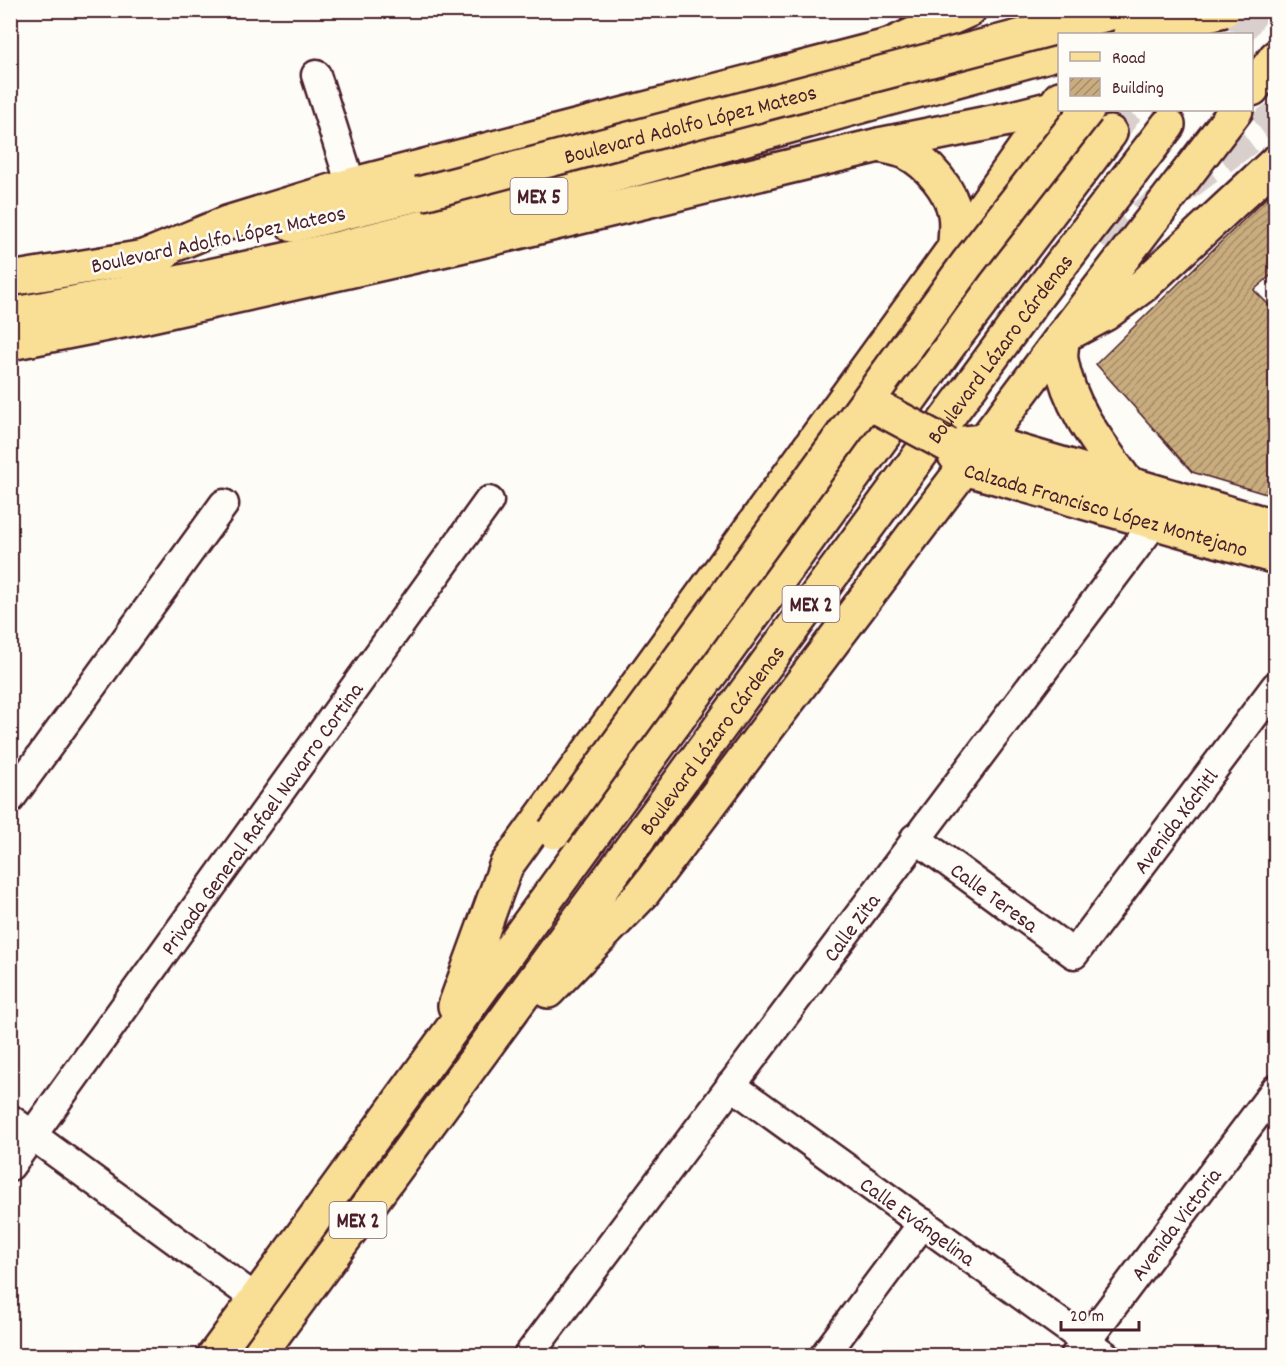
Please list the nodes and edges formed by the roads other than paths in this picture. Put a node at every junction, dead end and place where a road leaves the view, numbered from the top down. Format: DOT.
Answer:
graph roads {
  1 [pos="969,10"];
  2 [pos="1185,10"];
  3 [pos="1224,10"];
  4 [pos="1118,24"];
  5 [pos="1081,33"];
  6 [pos="1159,33"];
  7 [pos="1058,39"];
  8 [pos="1058,52"];
  9 [pos="316,75"];
  10 [pos="1057,104"];
  11 [pos="1086,111"];
  12 [pos="1235,111"];
  13 [pos="1168,125"];
  14 [pos="1110,133"];
  15 [pos="879,145"];
  16 [pos="1275,162"];
  17 [pos="351,185"];
  18 [pos="1103,246"];
  19 [pos="955,247"];
  20 [pos="142,258"];
  21 [pos="10,279"];
  22 [pos="1036,297"];
  23 [pos="10,315"];
  24 [pos="1063,336"];
  25 [pos="10,343"];
  26 [pos="858,397"];
  27 [pos="983,441"];
  28 [pos="956,456"];
  29 [pos="1127,483"];
  30 [pos="489,501"];
  31 [pos="224,504"];
  32 [pos="1162,509"];
  33 [pos="1275,527"];
  34 [pos="1275,557"];
  35 [pos="1275,686"];
  36 [pos="10,799"];
  37 [pos="915,838"];
  38 [pos="484,928"];
  39 [pos="1074,954"];
  40 [pos="441,1045"];
  41 [pos="458,1085"];
  42 [pos="731,1085"];
  43 [pos="1275,1089"];
  44 [pos="10,1119"];
  45 [pos="33,1135"];
  46 [pos="10,1166"];
  47 [pos="923,1223"];
  48 [pos="256,1299"];
  49 [pos="1089,1351"];
  50 [pos="214,1356"];
  51 [pos="258,1356"];
  52 [pos="528,1356"];
  53 [pos="824,1356"];
  1 -- 17 [label="main road"];
  2 -- 6 [label="main road, bridge"];
  3 -- 4 [label="main road, Boulevard Adolfo López Mateos / MEX 5, bridge"];
  4 -- 5 [label="main road, Boulevard Adolfo López Mateos / MEX 5, bridge"];
  7 -- 20 [label="main road, Boulevard Adolfo López Mateos / MEX 5, bridge"];
  8 -- 23 [label="main road, Boulevard Adolfo López Mateos / MEX 5"];
  9 -- 17 [label="street"];
  10 -- 15 [label="main road"];
  10 -- 19 [label="main road"];
  11 -- 38 [label="main road, bridge"];
  12 -- 24 [label="main road"];
  13 -- 22 [label="main road, Boulevard Lázaro Cárdenas / MEX 2"];
  14 -- 40 [label="main road, Boulevard Lázaro Cárdenas / MEX 2"];
  15 -- 19 [label="main road"];
  15 -- 25 [label="main road"];
  16 -- 24 [label="main road"];
  17 -- 20 [label="main road"];
  18 -- 22 [label="main road"];
  19 -- 26 [label="main road"];
  20 -- 21 [label="main road, Boulevard Adolfo López Mateos / MEX 5"];
  22 -- 41 [label="main road, Boulevard Lázaro Cárdenas / MEX 2"];
  24 -- 27 [label="main road"];
  24 -- 29 [label="main road"];
  26 -- 28 [label="main road, Calzada Francisco López Montejano, bridge"];
  26 -- 38 [label="main road"];
  27 -- 28 [label="main road, Calzada Francisco López Montejano"];
  27 -- 29 [label="main road, Calzada Francisco López Montejano"];
  28 -- 32 [label="main road, Calzada Francisco López Montejano"];
  28 -- 41 [label="main road"];
  29 -- 32 [label="main road, Calzada Francisco López Montejano"];
  30 -- 45 [label="street, Privada General Rafael Navarro Cortina"];
  31 -- 36 [label="street"];
  32 -- 33 [label="main road, Calzada Francisco López Montejano"];
  32 -- 34 [label="main road, Calzada Francisco López Montejano"];
  32 -- 37 [label="street, Calle Zita"];
  35 -- 39 [label="street, Avenida Xóchitl"];
  37 -- 39 [label="street, Calle Teresa"];
  37 -- 42 [label="street, Calle Zita"];
  38 -- 40 [label="main road"];
  40 -- 48 [label="main road, Boulevard Lázaro Cárdenas / MEX 2"];
  41 -- 51 [label="main road, Boulevard Lázaro Cárdenas / MEX 2"];
  42 -- 47 [label="street, Calle Evángelina"];
  42 -- 52 [label="street, Calle Zita"];
  43 -- 49 [label="street, Avenida Victoria"];
  44 -- 45 [label="street"];
  45 -- 46 [label="street, Privada General Rafael Navarro Cortina"];
  45 -- 48 [label="street"];
  47 -- 49 [label="street, Calle Evángelina"];
  47 -- 53 [label="street"];
  48 -- 50 [label="main road, Boulevard Lázaro Cárdenas / MEX 2"];
}
